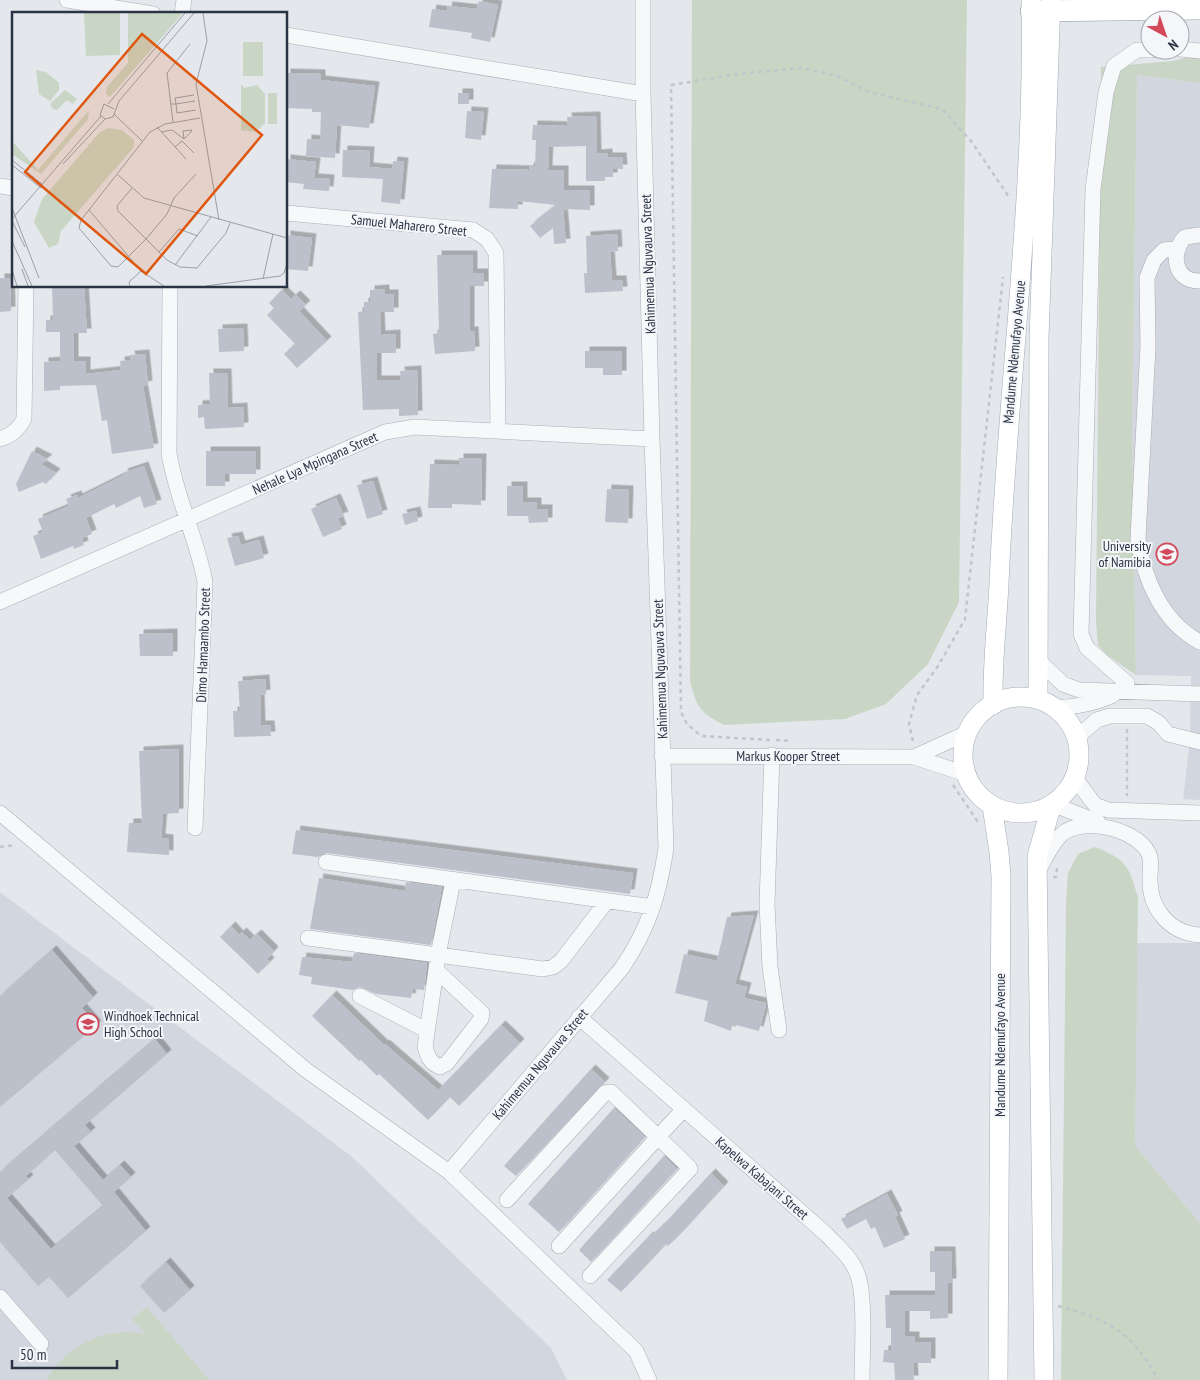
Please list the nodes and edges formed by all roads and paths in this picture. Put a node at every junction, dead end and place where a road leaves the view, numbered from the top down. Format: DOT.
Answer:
graph roads {
  1 [pos="67,0"];
  2 [pos="643,0"];
  3 [pos="1041,5"];
  4 [pos="1200,9"];
  5 [pos="141,12"];
  6 [pos="288,35"];
  7 [pos="1140,50"];
  8 [pos="643,94"];
  9 [pos="1008,206"];
  10 [pos="288,213"];
  11 [pos="1200,235"];
  12 [pos="1177,249"];
  13 [pos="1004,271"];
  14 [pos="1200,281"];
  15 [pos="26,288"];
  16 [pos="170,288"];
  17 [pos="498,430"];
  18 [pos="0,439"];
  19 [pos="652,439"];
  20 [pos="186,521"];
  21 [pos="0,602"];
  22 [pos="1200,642"];
  23 [pos="1039,661"];
  24 [pos="1122,688"];
  25 [pos="1200,694"];
  26 [pos="993,704"];
  27 [pos="1046,704"];
  28 [pos="1127,716"];
  29 [pos="970,728"];
  30 [pos="1076,738"];
  31 [pos="795,741"];
  32 [pos="1200,742"];
  33 [pos="772,755"];
  34 [pos="662,756"];
  35 [pos="914,756"];
  36 [pos="966,774"];
  37 [pos="1074,777"];
  38 [pos="946,779"];
  39 [pos="1052,804"];
  40 [pos="992,806"];
  41 [pos="1127,812"];
  42 [pos="0,813"];
  43 [pos="1200,814"];
  44 [pos="981,826"];
  45 [pos="1109,826"];
  46 [pos="195,828"];
  47 [pos="1057,860"];
  48 [pos="326,862"];
  49 [pos="1037,874"];
  50 [pos="1056,877"];
  51 [pos="453,881"];
  52 [pos="607,901"];
  53 [pos="653,907"];
  54 [pos="1200,935"];
  55 [pos="308,938"];
  56 [pos="437,962"];
  57 [pos="360,996"];
  58 [pos="579,1017"];
  59 [pos="426,1030"];
  60 [pos="779,1030"];
  61 [pos="684,1109"];
  62 [pos="658,1136"];
  63 [pos="449,1172"];
  64 [pos="507,1200"];
  65 [pos="559,1246"];
  66 [pos="590,1276"];
  67 [pos="0,1297"];
  68 [pos="1044,1302"];
  69 [pos="41,1344"];
  70 [pos="649,1380"];
  71 [pos="862,1380"];
  72 [pos="998,1380"];
  73 [pos="1044,1380"];
  74 [pos="1158,1380"];
  1 -- 5 [label="street"];
  2 -- 8 [label="street, Kahimemua Nguvauva Street"];
  3 -- 4 [label="highway"];
  3 -- 23 [label="main road, Mandume Ndemufayo Avenue"];
  3 -- 26 [label="main road, Mandume Ndemufayo Avenue"];
  6 -- 8 [label="street"];
  7 -- 24 [label="street"];
  8 -- 19 [label="street, Kahimemua Nguvauva Street"];
  9 -- 31 [label="path"];
  10 -- 17 [label="street, Samuel Maharero Street"];
  11 -- 12 [label="street"];
  12 -- 14 [label="street"];
  12 -- 22 [label="street"];
  13 -- 35 [label="path"];
  15 -- 18 [label="street"];
  16 -- 20 [label="street, Dimo Hamaambo Street"];
  17 -- 19 [label="street, Nehale Lya Mpingana Street"];
  17 -- 20 [label="street, Nehale Lya Mpingana Street"];
  19 -- 34 [label="street, Kahimemua Nguvauva Street"];
  20 -- 21 [label="street, Nehale Lya Mpingana Street"];
  20 -- 46 [label="street, Dimo Hamaambo Street"];
  23 -- 24 [label="street"];
  23 -- 27 [label="main road, Mandume Ndemufayo Avenue"];
  24 -- 25 [label="street"];
  24 -- 27 [label="street"];
  26 -- 27 [label="main road"];
  26 -- 29 [label="main road"];
  27 -- 30 [label="main road"];
  28 -- 30 [label="street"];
  28 -- 32 [label="street"];
  28 -- 41 [label="path"];
  29 -- 35 [label="street"];
  29 -- 36 [label="main road"];
  30 -- 37 [label="main road"];
  33 -- 34 [label="street, Markus Kooper Street"];
  33 -- 35 [label="street, Markus Kooper Street"];
  33 -- 60 [label="street"];
  34 -- 53 [label="street, Kahimemua Nguvauva Street"];
  35 -- 36 [label="street"];
  36 -- 40 [label="main road"];
  37 -- 39 [label="main road"];
  37 -- 41 [label="street"];
  38 -- 44 [label="path"];
  39 -- 40 [label="main road"];
  39 -- 45 [label="street"];
  39 -- 49 [label="main road"];
  40 -- 72 [label="main road, Mandume Ndemufayo Avenue"];
  41 -- 43 [label="street"];
  42 -- 63 [label="street"];
  45 -- 49 [label="street"];
  45 -- 54 [label="street"];
  47 -- 50 [label="path"];
  48 -- 51 [label="street"];
  49 -- 68 [label="main road"];
  51 -- 52 [label="street"];
  51 -- 56 [label="street"];
  52 -- 53 [label="street"];
  52 -- 56 [label="street"];
  53 -- 58 [label="street, Kahimemua Nguvauva Street"];
  55 -- 56 [label="street"];
  56 -- 59 [label="street"];
  56 -- 59 [label="street"];
  57 -- 59 [label="street"];
  58 -- 61 [label="street, Kapelwa Kabajani Street"];
  58 -- 63 [label="street, Kahimemua Nguvauva Street"];
  61 -- 62 [label="street"];
  61 -- 71 [label="street, Kapelwa Kabajani Street"];
  62 -- 64 [label="street"];
  62 -- 65 [label="street"];
  62 -- 66 [label="street"];
  63 -- 70 [label="street"];
  67 -- 69 [label="street"];
  68 -- 73 [label="main road"];
  68 -- 74 [label="path"];
}
